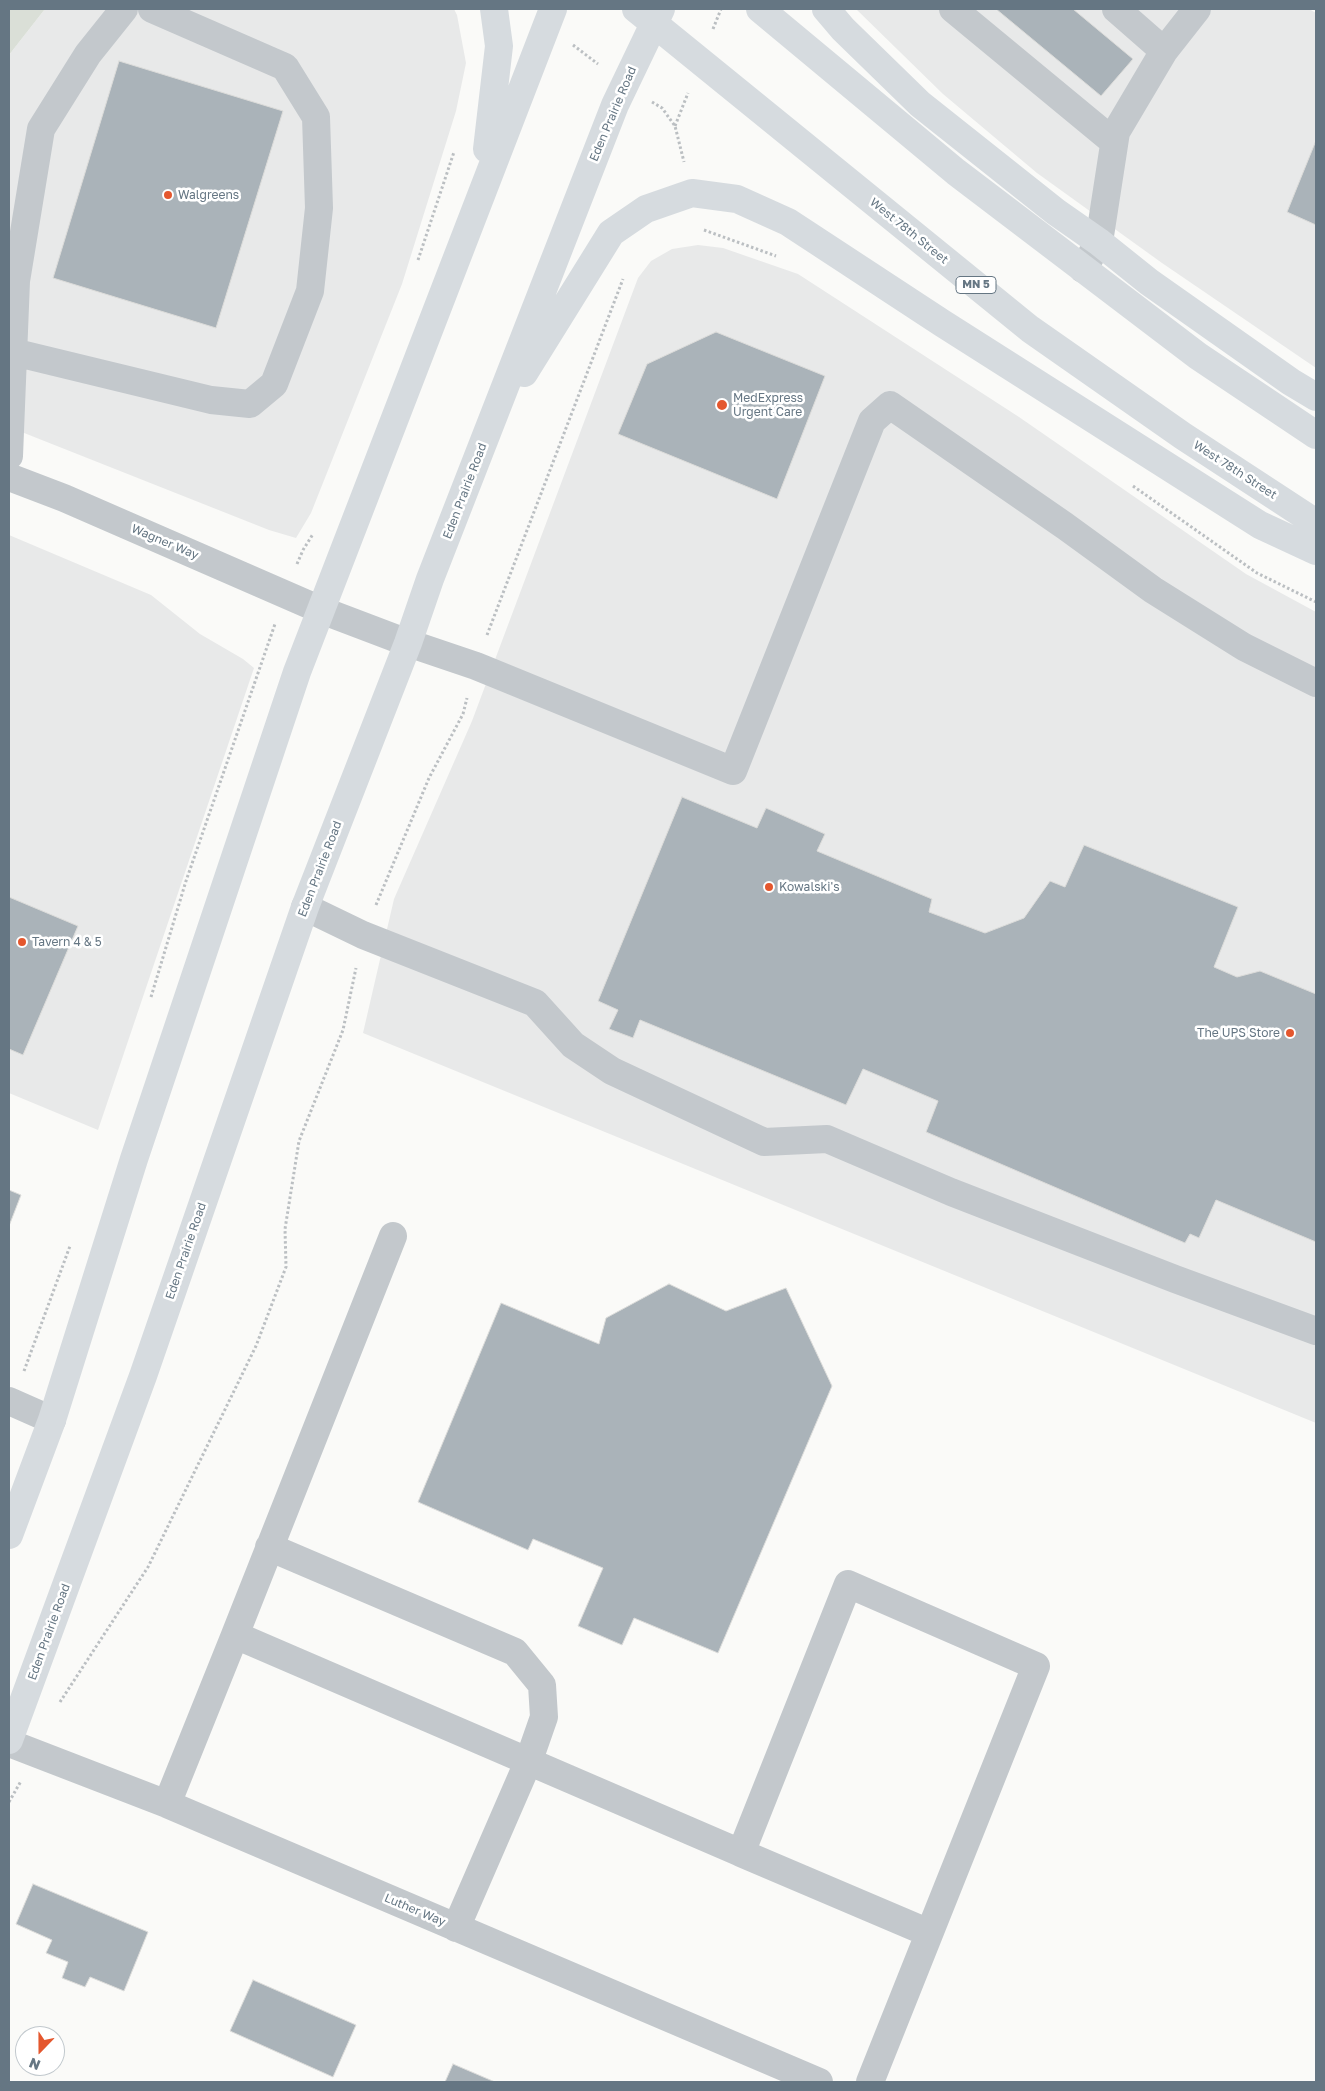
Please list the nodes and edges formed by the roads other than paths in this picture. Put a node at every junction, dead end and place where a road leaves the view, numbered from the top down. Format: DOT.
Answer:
graph roads {
  1 [pos="124,9"];
  2 [pos="152,9"];
  3 [pos="494,9"];
  4 [pos="553,9"];
  5 [pos="760,9"];
  6 [pos="826,9"];
  7 [pos="954,9"];
  8 [pos="1116,9"];
  9 [pos="1197,9"];
  10 [pos="650,14"];
  11 [pos="1164,50"];
  12 [pos="1114,142"];
  13 [pos="483,186"];
  14 [pos="1099,242"];
  15 [pos="1083,269"];
  16 [pos="14,352"];
  17 [pos="1316,397"];
  18 [pos="488,430"];
  19 [pos="1316,435"];
  20 [pos="9,456"];
  21 [pos="9,477"];
  22 [pos="1316,523"];
  23 [pos="1316,551"];
  24 [pos="321,610"];
  25 [pos="408,643"];
  26 [pos="1316,683"];
  27 [pos="305,907"];
  28 [pos="393,1236"];
  29 [pos="1316,1331"];
  30 [pos="9,1401"];
  31 [pos="52,1420"];
  32 [pos="9,1535"];
  33 [pos="269,1547"];
  34 [pos="235,1635"];
  35 [pos="9,1742"];
  36 [pos="529,1760"];
  37 [pos="167,1804"];
  38 [pos="741,1853"];
  39 [pos="456,1928"];
  40 [pos="929,1933"];
  41 [pos="819,2082"];
  42 [pos="870,2082"];
  1 -- 16 [label="street"];
  2 -- 16 [label="street"];
  3 -- 13 [label="main road"];
  4 -- 13 [label="main road"];
  5 -- 15 [label="main road"];
  6 -- 14 [label="main road"];
  7 -- 12 [label="street"];
  8 -- 11 [label="street"];
  9 -- 11 [label="street"];
  10 -- 18 [label="main road, Eden Prairie Road"];
  10 -- 22 [label="main road, West 78th Street / MN 5"];
  11 -- 12 [label="street"];
  12 -- 14 [label="street"];
  13 -- 24 [label="main road"];
  14 -- 15 [label="street"];
  14 -- 17 [label="main road"];
  15 -- 19 [label="main road"];
  16 -- 20 [label="street"];
  18 -- 23 [label="main road"];
  18 -- 25 [label="main road, Eden Prairie Road"];
  21 -- 24 [label="street, Wagner Way"];
  24 -- 25 [label="street, Wagner Way"];
  24 -- 31 [label="main road"];
  25 -- 26 [label="street, Wagner Way"];
  25 -- 27 [label="main road, Eden Prairie Road"];
  27 -- 29 [label="street"];
  27 -- 35 [label="main road, Eden Prairie Road"];
  28 -- 33 [label="street"];
  30 -- 31 [label="street"];
  31 -- 32 [label="main road"];
  33 -- 34 [label="street"];
  33 -- 36 [label="street"];
  34 -- 36 [label="street"];
  34 -- 37 [label="street"];
  35 -- 37 [label="street, Luther Way"];
  36 -- 38 [label="street"];
  36 -- 39 [label="street"];
  37 -- 39 [label="street, Luther Way"];
  38 -- 40 [label="street"];
  38 -- 40 [label="street"];
  39 -- 41 [label="street, Luther Way"];
  40 -- 42 [label="street"];
}
